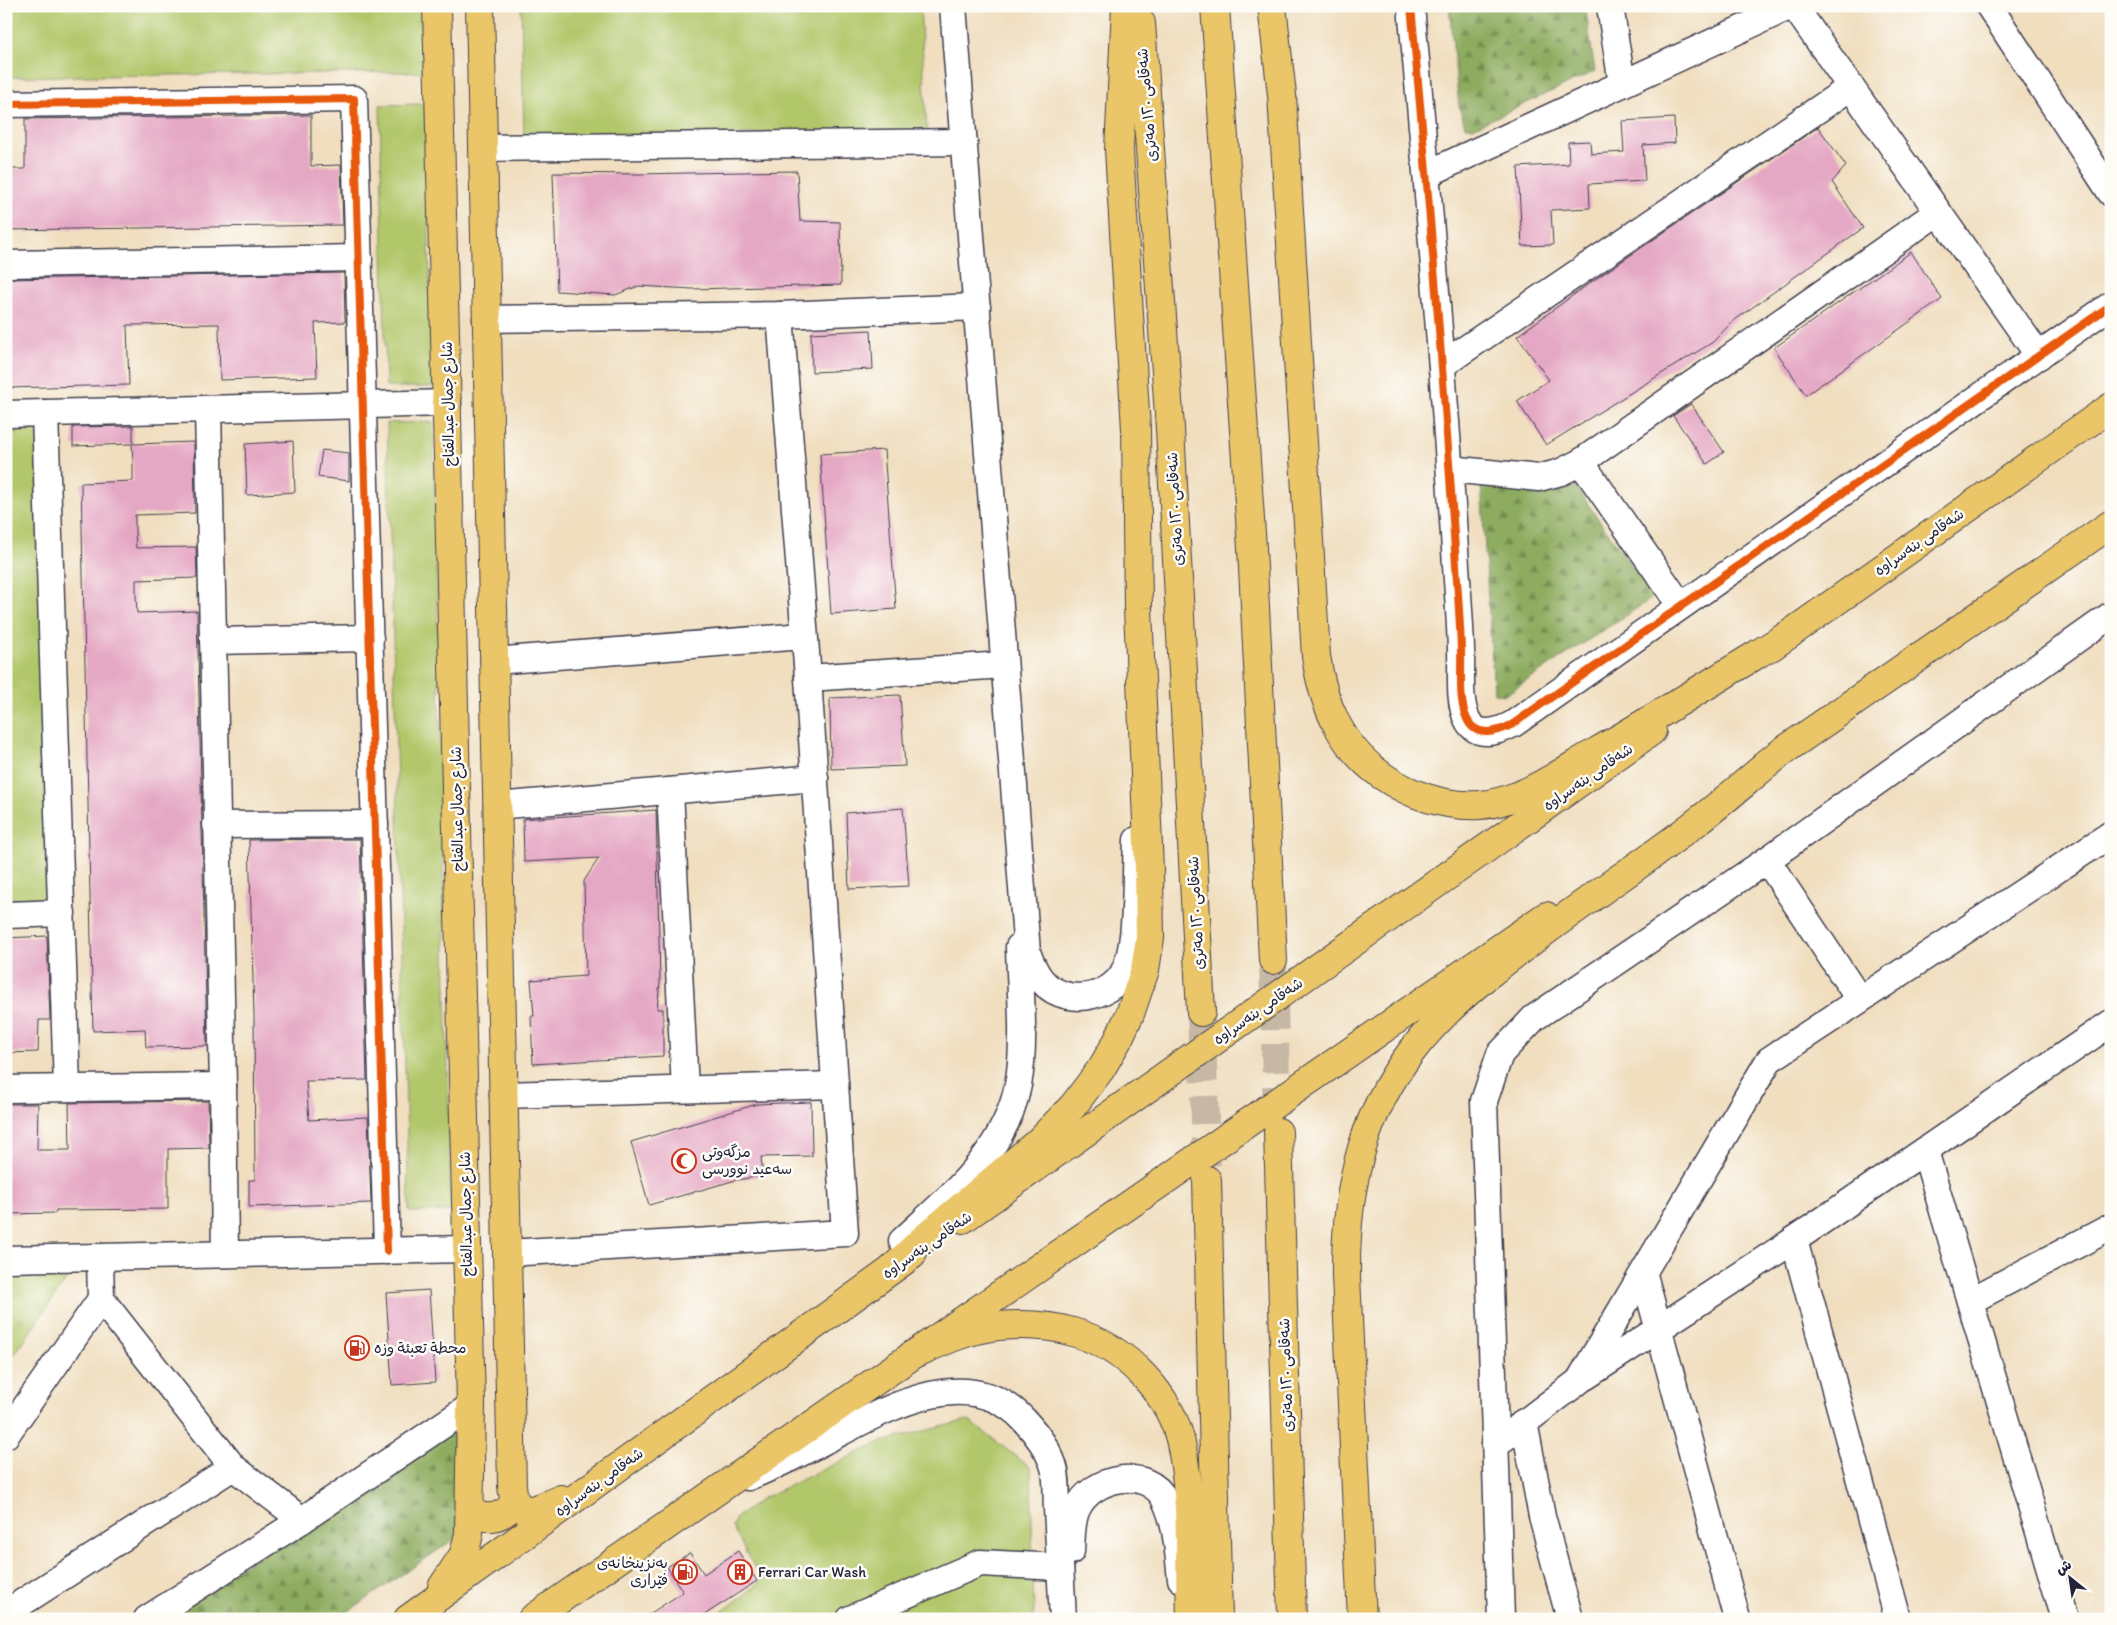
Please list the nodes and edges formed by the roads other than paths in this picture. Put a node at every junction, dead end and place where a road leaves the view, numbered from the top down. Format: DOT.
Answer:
graph roads {
  1 [pos="437,6"];
  2 [pos="480,6"];
  3 [pos="953,6"];
  4 [pos="1126,6"];
  5 [pos="1139,6"];
  6 [pos="1215,6"];
  7 [pos="1272,6"];
  8 [pos="1411,6"];
  9 [pos="1610,6"];
  10 [pos="1989,6"];
  11 [pos="1786,8"];
  12 [pos="1622,84"];
  13 [pos="1851,87"];
  14 [pos="6,104"];
  15 [pos="964,142"];
  16 [pos="483,148"];
  17 [pos="1427,174"];
  18 [pos="2111,193"];
  19 [pos="1938,212"];
  20 [pos="359,258"];
  21 [pos="6,264"];
  22 [pos="2111,305"];
  23 [pos="977,307"];
  24 [pos="780,315"];
  25 [pos="486,320"];
  26 [pos="2039,356"];
  27 [pos="1442,365"];
  28 [pos="448,403"];
  29 [pos="363,405"];
  30 [pos="2111,407"];
  31 [pos="208,410"];
  32 [pos="45,413"];
  33 [pos="6,414"];
  34 [pos="1581,462"];
  35 [pos="1450,469"];
  36 [pos="2111,524"];
  37 [pos="1681,606"];
  38 [pos="2111,615"];
  39 [pos="1790,634"];
  40 [pos="803,636"];
  41 [pos="370,638"];
  42 [pos="212,641"];
  43 [pos="494,661"];
  44 [pos="1004,665"];
  45 [pos="808,678"];
  46 [pos="1142,727"];
  47 [pos="496,742"];
  48 [pos="456,743"];
  49 [pos="1786,749"];
  50 [pos="815,778"];
  51 [pos="670,791"];
  52 [pos="497,806"];
  53 [pos="375,824"];
  54 [pos="216,825"];
  55 [pos="1017,834"];
  56 [pos="2111,834"];
  57 [pos="1766,860"];
  58 [pos="62,913"];
  59 [pos="6,915"];
  60 [pos="1273,960"];
  61 [pos="1859,1000"];
  62 [pos="1201,1012"];
  63 [pos="2111,1023"];
  64 [pos="835,1085"];
  65 [pos="224,1086"];
  66 [pos="6,1088"];
  67 [pos="67,1088"];
  68 [pos="685,1089"];
  69 [pos="503,1095"];
  70 [pos="1278,1132"];
  71 [pos="1925,1151"];
  72 [pos="1207,1180"];
  73 [pos="2111,1227"];
  74 [pos="1794,1240"];
  75 [pos="466,1250"];
  76 [pos="387,1251"];
  77 [pos="507,1253"];
  78 [pos="225,1254"];
  79 [pos="100,1257"];
  80 [pos="6,1259"];
  81 [pos="892,1269"];
  82 [pos="1644,1274"];
  83 [pos="101,1299"];
  84 [pos="1970,1301"];
  85 [pos="1659,1329"];
  86 [pos="806,1331"];
  87 [pos="912,1355"];
  88 [pos="1579,1381"];
  89 [pos="471,1406"];
  90 [pos="1524,1422"];
  91 [pos="6,1435"];
  92 [pos="1495,1445"];
  93 [pos="233,1467"];
  94 [pos="595,1485"];
  95 [pos="720,1489"];
  96 [pos="515,1503"];
  97 [pos="470,1511"];
  98 [pos="302,1520"];
  99 [pos="1060,1567"];
  100 [pos="432,1602"];
  101 [pos="6,1613"];
  102 [pos="147,1619"];
  103 [pos="408,1619"];
  104 [pos="532,1619"];
  105 [pos="850,1619"];
  106 [pos="1065,1619"];
  107 [pos="1186,1619"];
  108 [pos="1191,1619"];
  109 [pos="1218,1619"];
  110 [pos="1292,1619"];
  111 [pos="1362,1619"];
  112 [pos="1501,1619"];
  113 [pos="1570,1619"];
  114 [pos="1738,1619"];
  115 [pos="1898,1619"];
  116 [pos="2065,1619"];
  1 -- 28 [label="main road, شارع جمال عبدالفتاح"];
  2 -- 16 [label="main road"];
  3 -- 15 [label="street"];
  4 -- 46 [label="main road"];
  5 -- 62 [label="main road, شەقامی ١٢٠ مەتری"];
  6 -- 60 [label="main road"];
  7 -- 39 [label="main road"];
  8 -- 17 [label="street"];
  9 -- 12 [label="street"];
  10 -- 18 [label="street"];
  11 -- 12 [label="street"];
  11 -- 13 [label="street"];
  12 -- 17 [label="street"];
  13 -- 19 [label="street"];
  13 -- 27 [label="street"];
  14 -- 20 [label="street"];
  15 -- 16 [label="street"];
  15 -- 23 [label="street"];
  16 -- 25 [label="main road"];
  17 -- 27 [label="street"];
  19 -- 26 [label="street"];
  19 -- 34 [label="street"];
  20 -- 21 [label="street"];
  20 -- 29 [label="street"];
  22 -- 26 [label="street"];
  23 -- 24 [label="street"];
  23 -- 44 [label="street"];
  24 -- 25 [label="street"];
  24 -- 40 [label="street"];
  25 -- 43 [label="main road"];
  26 -- 37 [label="street"];
  27 -- 35 [label="street"];
  28 -- 29 [label="street"];
  28 -- 48 [label="main road, شارع جمال عبدالفتاح"];
  29 -- 31 [label="street"];
  29 -- 41 [label="street"];
  30 -- 39 [label="main road, شەقامی بنەسراوە"];
  31 -- 32 [label="street"];
  31 -- 42 [label="street"];
  32 -- 33 [label="street"];
  32 -- 58 [label="street"];
  34 -- 35 [label="street"];
  34 -- 37 [label="street"];
  35 -- 37 [label="street"];
  36 -- 49 [label="main road"];
  38 -- 57 [label="street"];
  39 -- 81 [label="main road, شەقامی بنەسراوە"];
  40 -- 43 [label="street"];
  40 -- 45 [label="street"];
  41 -- 42 [label="street"];
  41 -- 53 [label="street"];
  42 -- 54 [label="street"];
  43 -- 47 [label="main road"];
  44 -- 45 [label="street"];
  44 -- 55 [label="street"];
  45 -- 50 [label="street"];
  46 -- 55 [label="street"];
  46 -- 81 [label="main road"];
  47 -- 48 [label="main road"];
  47 -- 52 [label="main road"];
  48 -- 75 [label="main road, شارع جمال عبدالفتاح"];
  49 -- 87 [label="main road"];
  49 -- 111 [label="main road"];
  50 -- 51 [label="street"];
  50 -- 64 [label="street"];
  51 -- 52 [label="street"];
  51 -- 68 [label="street"];
  52 -- 69 [label="main road"];
  53 -- 54 [label="street"];
  53 -- 76 [label="street"];
  54 -- 65 [label="street"];
  55 -- 86 [label="street"];
  56 -- 61 [label="street"];
  57 -- 61 [label="street"];
  57 -- 92 [label="street"];
  58 -- 59 [label="street"];
  58 -- 67 [label="street"];
  61 -- 82 [label="street"];
  63 -- 71 [label="street"];
  64 -- 68 [label="street"];
  64 -- 77 [label="street"];
  65 -- 67 [label="street"];
  65 -- 78 [label="street"];
  66 -- 67 [label="street"];
  68 -- 69 [label="street"];
  69 -- 77 [label="main road"];
  70 -- 110 [label="main road, شەقامی ١٢٠ مەتری"];
  71 -- 74 [label="street"];
  71 -- 84 [label="street"];
  72 -- 109 [label="main road"];
  73 -- 84 [label="street"];
  74 -- 85 [label="street"];
  74 -- 115 [label="street"];
  75 -- 76 [label="street"];
  75 -- 89 [label="main road, شارع جمال عبدالفتاح"];
  76 -- 78 [label="street"];
  77 -- 96 [label="main road"];
  78 -- 79 [label="street"];
  79 -- 80 [label="street"];
  79 -- 83 [label="street"];
  81 -- 86 [label="main road, شەقامی بنەسراوە"];
  82 -- 85 [label="street"];
  82 -- 88 [label="street"];
  83 -- 91 [label="street"];
  83 -- 93 [label="street"];
  84 -- 116 [label="street"];
  85 -- 88 [label="street"];
  85 -- 114 [label="street"];
  86 -- 94 [label="main road, شەقامی بنەسراوە"];
  87 -- 95 [label="main road"];
  87 -- 108 [label="main road"];
  88 -- 90 [label="street"];
  89 -- 97 [label="main road, شارع جمال عبدالفتاح"];
  89 -- 98 [label="street"];
  90 -- 92 [label="street"];
  90 -- 113 [label="street"];
  92 -- 112 [label="street"];
  93 -- 98 [label="street"];
  93 -- 101 [label="street"];
  94 -- 96 [label="main road"];
  94 -- 100 [label="main road, شەقامی بنەسراوە"];
  95 -- 99 [label="street"];
  95 -- 104 [label="main road"];
  96 -- 97 [label="main road"];
  97 -- 100 [label="main road, شارع جمال عبدالفتاح"];
  98 -- 102 [label="street"];
  99 -- 105 [label="street"];
  99 -- 106 [label="street"];
  100 -- 103 [label="main road, شەقامی بنەسراوە"];
  106 -- 107 [label="street"];
}
